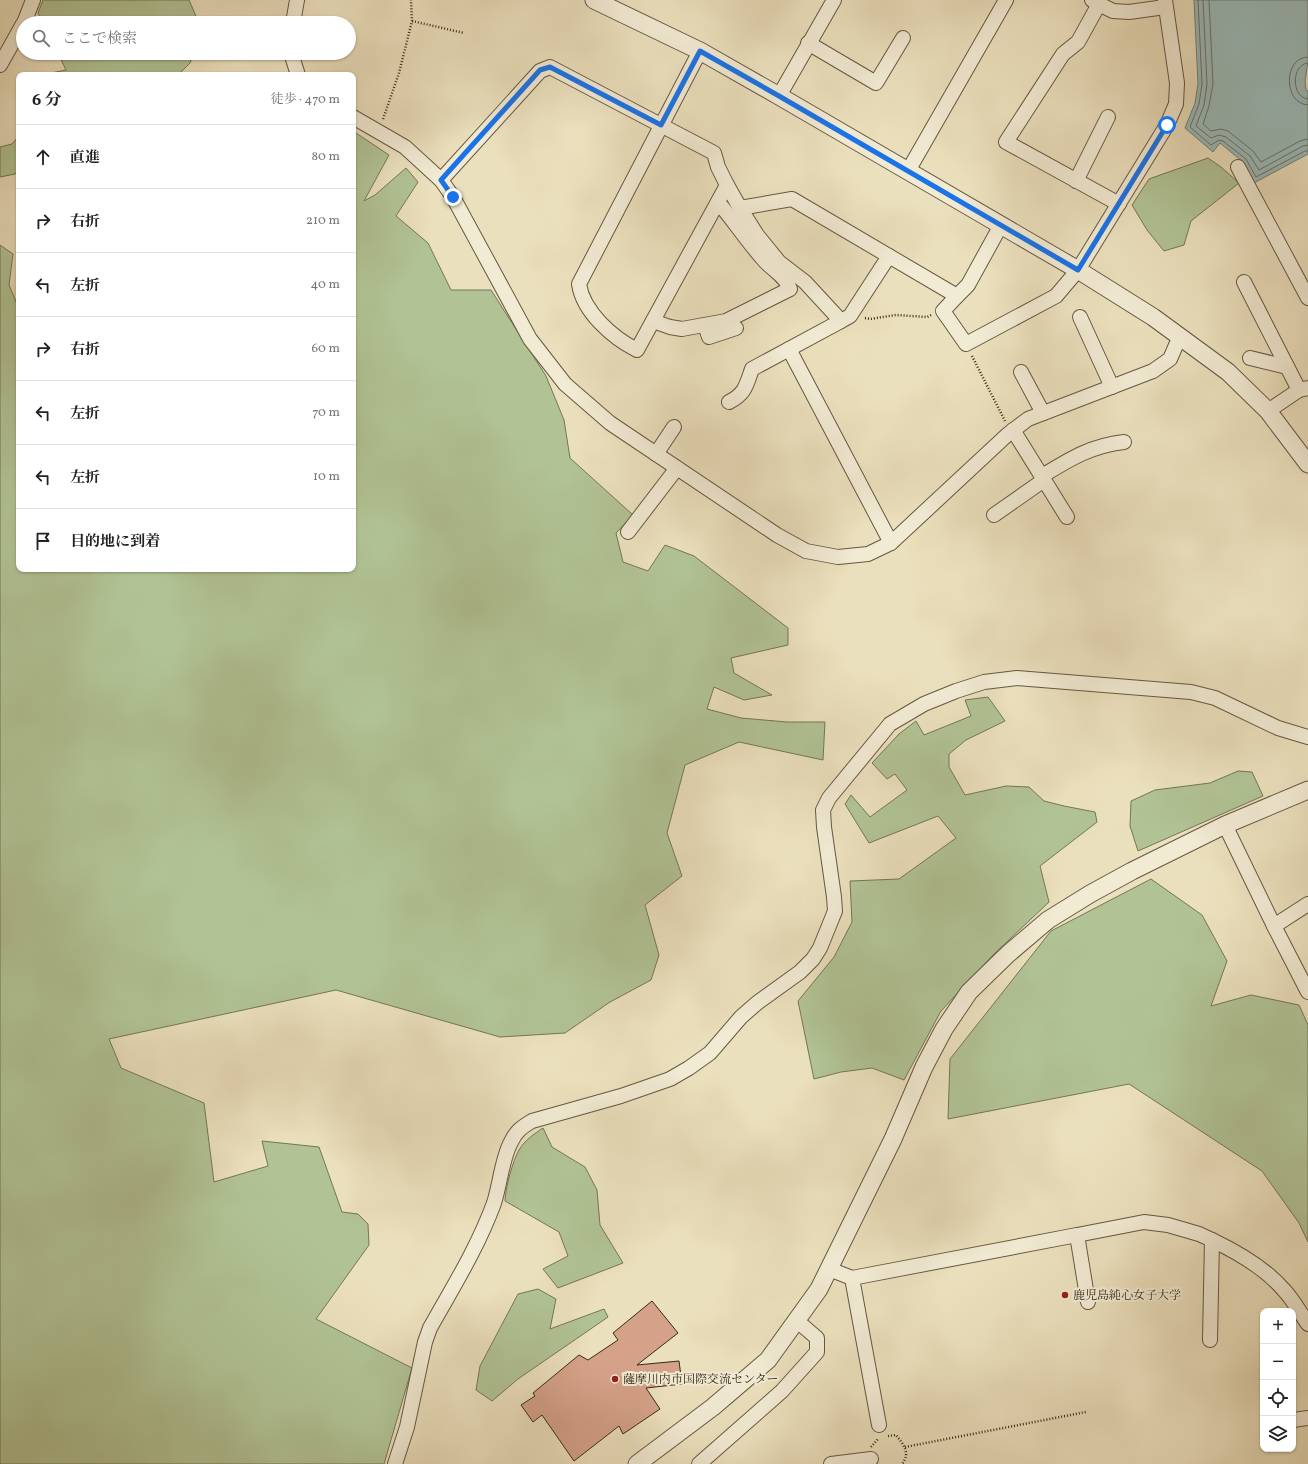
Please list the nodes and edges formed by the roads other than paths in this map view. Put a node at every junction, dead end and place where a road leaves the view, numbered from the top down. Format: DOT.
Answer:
graph roads {
  1 [pos="33,0"];
  2 [pos="297,0"];
  3 [pos="596,0"];
  4 [pos="834,0"];
  5 [pos="1006,0"];
  6 [pos="1095,2"];
  7 [pos="1165,4"];
  8 [pos="26,16"];
  9 [pos="294,16"];
  10 [pos="16,36"];
  11 [pos="903,38"];
  12 [pos="808,43"];
  13 [pos="700,51"];
  14 [pos="293,60"];
  15 [pos="0,65"];
  16 [pos="297,72"];
  17 [pos="779,96"];
  18 [pos="1108,117"];
  19 [pos="356,119"];
  20 [pos="661,125"];
  21 [pos="1238,167"];
  22 [pos="908,171"];
  23 [pos="441,180"];
  24 [pos="1076,180"];
  25 [pos="727,185"];
  26 [pos="718,202"];
  27 [pos="1119,204"];
  28 [pos="740,208"];
  29 [pos="1001,225"];
  30 [pos="889,256"];
  31 [pos="1078,270"];
  32 [pos="1244,282"];
  33 [pos="957,296"];
  34 [pos="1308,298"];
  35 [pos="1080,317"];
  36 [pos="846,318"];
  37 [pos="653,321"];
  38 [pos="705,325"];
  39 [pos="736,328"];
  40 [pos="1180,336"];
  41 [pos="789,349"];
  42 [pos="1250,358"];
  43 [pos="1287,367"];
  44 [pos="1021,372"];
  45 [pos="1112,387"];
  46 [pos="1303,389"];
  47 [pos="729,402"];
  48 [pos="1268,411"];
  49 [pos="1043,413"];
  50 [pos="674,428"];
  51 [pos="1012,431"];
  52 [pos="1124,442"];
  53 [pos="656,454"];
  54 [pos="1308,464"];
  55 [pos="677,468"];
  56 [pos="1043,478"];
  57 [pos="994,515"];
  58 [pos="1067,517"];
  59 [pos="628,532"];
  60 [pos="891,543"];
  61 [pos="1308,737"];
  62 [pos="1308,790"];
  63 [pos="1225,825"];
  64 [pos="1308,904"];
  65 [pos="1274,926"];
  66 [pos="1308,992"];
  67 [pos="1077,1235"];
  68 [pos="1212,1240"];
  69 [pos="829,1269"];
  70 [pos="852,1278"];
  71 [pos="1088,1302"];
  72 [pos="796,1320"];
  73 [pos="1308,1324"];
  74 [pos="1210,1340"];
  75 [pos="1308,1418"];
  76 [pos="1296,1420"];
  77 [pos="881,1432"];
  78 [pos="871,1459"];
  79 [pos="395,1464"];
  80 [pos="637,1464"];
  81 [pos="699,1464"];
  82 [pos="831,1464"];
  1 -- 8 [label="street"];
  2 -- 9 [label="street"];
  3 -- 13 [label="street"];
  4 -- 12 [label="street"];
  5 -- 22 [label="street"];
  6 -- 7 [label="street"];
  6 -- 24 [label="street"];
  7 -- 27 [label="street"];
  10 -- 15 [label="street"];
  11 -- 12 [label="street"];
  12 -- 17 [label="street"];
  13 -- 17 [label="street"];
  13 -- 20 [label="street"];
  14 -- 16 [label="street"];
  17 -- 22 [label="street"];
  18 -- 24 [label="street"];
  19 -- 23 [label="street"];
  20 -- 23 [label="street"];
  20 -- 25 [label="street"];
  20 -- 37 [label="street"];
  21 -- 34 [label="street"];
  22 -- 29 [label="street"];
  23 -- 53 [label="street"];
  24 -- 27 [label="street"];
  25 -- 26 [label="street"];
  25 -- 28 [label="street"];
  26 -- 37 [label="street"];
  26 -- 38 [label="street"];
  27 -- 31 [label="street"];
  28 -- 30 [label="street"];
  28 -- 36 [label="street"];
  29 -- 31 [label="street"];
  29 -- 33 [label="street"];
  30 -- 33 [label="street"];
  30 -- 36 [label="street"];
  31 -- 33 [label="street"];
  31 -- 40 [label="street"];
  32 -- 43 [label="street"];
  35 -- 45 [label="street"];
  36 -- 41 [label="street"];
  37 -- 38 [label="street"];
  38 -- 39 [label="street"];
  40 -- 45 [label="street"];
  40 -- 48 [label="street"];
  41 -- 47 [label="street"];
  41 -- 60 [label="street"];
  42 -- 43 [label="street"];
  43 -- 46 [label="street"];
  44 -- 49 [label="street"];
  45 -- 49 [label="street"];
  46 -- 48 [label="street"];
  48 -- 54 [label="street"];
  49 -- 51 [label="street"];
  50 -- 53 [label="street"];
  51 -- 56 [label="street"];
  51 -- 60 [label="street"];
  52 -- 56 [label="street"];
  53 -- 55 [label="street"];
  55 -- 59 [label="street"];
  55 -- 60 [label="street"];
  56 -- 57 [label="street"];
  56 -- 58 [label="street"];
  61 -- 79 [label="street"];
  62 -- 63 [label="street"];
  63 -- 65 [label="street"];
  63 -- 69 [label="street"];
  64 -- 65 [label="street"];
  65 -- 66 [label="street"];
  67 -- 68 [label="street"];
  67 -- 70 [label="street"];
  67 -- 71 [label="street"];
  68 -- 73 [label="street"];
  68 -- 74 [label="street"];
  69 -- 70 [label="street"];
  69 -- 72 [label="street"];
  70 -- 77 [label="street"];
  72 -- 80 [label="street"];
  72 -- 81 [label="street"];
  75 -- 76 [label="street"];
  78 -- 82 [label="street"];
}
